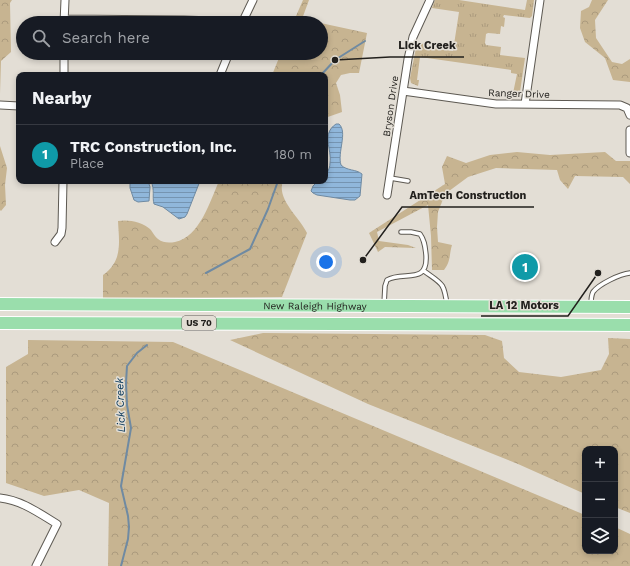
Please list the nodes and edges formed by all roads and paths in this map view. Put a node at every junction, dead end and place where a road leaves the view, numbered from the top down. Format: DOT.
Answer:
graph roads {
  1 [pos="65,0"];
  2 [pos="253,0"];
  3 [pos="430,0"];
  4 [pos="540,0"];
  5 [pos="64,16"];
  6 [pos="245,16"];
  7 [pos="64,60"];
  8 [pos="226,60"];
  9 [pos="64,72"];
  10 [pos="221,72"];
  11 [pos="403,91"];
  12 [pos="525,104"];
  13 [pos="0,106"];
  14 [pos="16,106"];
  15 [pos="630,115"];
  16 [pos="630,130"];
  17 [pos="630,153"];
  18 [pos="390,178"];
  19 [pos="408,181"];
  20 [pos="63,184"];
  21 [pos="387,195"];
  22 [pos="401,232"];
  23 [pos="55,242"];
  24 [pos="424,271"];
  25 [pos="630,273"];
  26 [pos="0,304"];
  27 [pos="384,306"];
  28 [pos="447,306"];
  29 [pos="591,307"];
  30 [pos="630,307"];
  31 [pos="0,323"];
  32 [pos="591,325"];
  33 [pos="630,325"];
  34 [pos="0,498"];
  35 [pos="36,566"];
  1 -- 5 [label="street"];
  2 -- 6 [label="street"];
  3 -- 11 [label="street, Bryson Drive"];
  4 -- 12 [label="street"];
  7 -- 9 [label="street"];
  8 -- 10 [label="street"];
  11 -- 12 [label="street, Ranger Drive"];
  11 -- 18 [label="street, Bryson Drive"];
  12 -- 15 [label="street, Ranger Drive"];
  13 -- 14 [label="street"];
  16 -- 17 [label="street"];
  18 -- 19 [label="lane"];
  18 -- 21 [label="street, Bryson Drive"];
  20 -- 23 [label="street"];
  22 -- 24 [label="lane"];
  24 -- 27 [label="lane"];
  24 -- 28 [label="lane"];
  25 -- 29 [label="lane"];
  26 -- 27 [label="highway, New Raleigh Highway / US 70"];
  27 -- 28 [label="highway, New Raleigh Highway / US 70"];
  28 -- 29 [label="highway, New Raleigh Highway / US 70"];
  29 -- 30 [label="highway, New Raleigh Highway / US 70"];
  29 -- 32 [label="highway"];
  31 -- 32 [label="highway, New Raleigh Highway / US 70"];
  32 -- 33 [label="highway, New Raleigh Highway / US 70"];
  34 -- 35 [label="street"];
}
